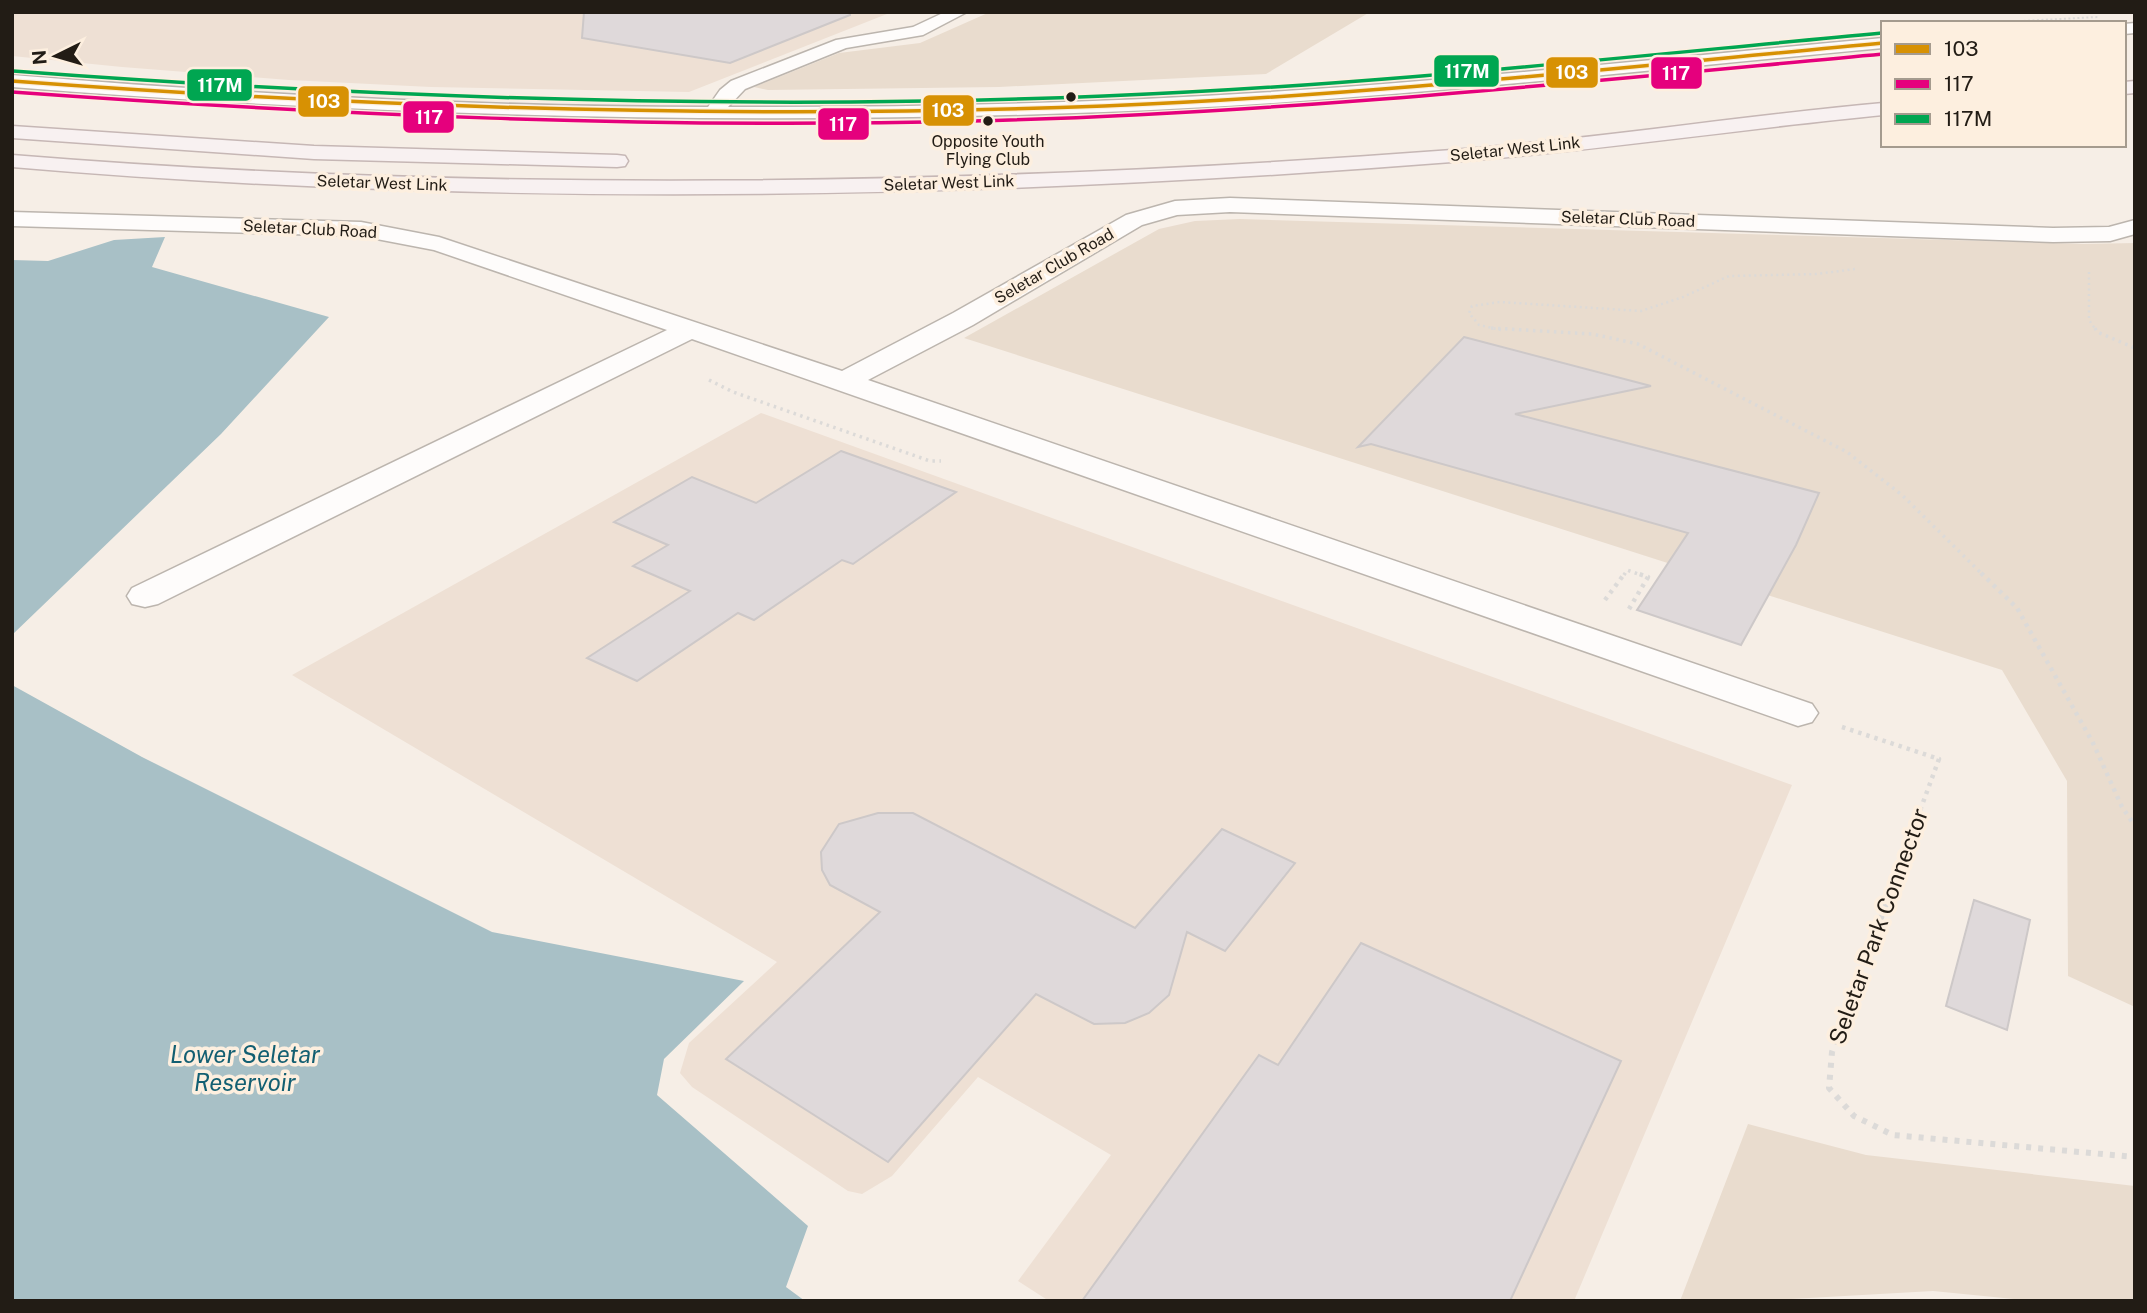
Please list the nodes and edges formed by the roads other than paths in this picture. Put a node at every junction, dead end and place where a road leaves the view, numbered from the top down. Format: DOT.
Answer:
graph roads {
  1 [pos="959,12"];
  2 [pos="1881,43"];
  3 [pos="12,80"];
  4 [pos="1881,108"];
  5 [pos="1849,111"];
  6 [pos="713,114"];
  7 [pos="1641,117"];
  8 [pos="12,132"];
  9 [pos="642,160"];
  10 [pos="12,161"];
  11 [pos="12,219"];
  12 [pos="2135,227"];
  13 [pos="687,331"];
  14 [pos="843,382"];
  15 [pos="145,596"];
  16 [pos="1798,713"];
  1 -- 6 [label="street"];
  2 -- 6 [label="street"];
  3 -- 6 [label="street"];
  4 -- 5 [label="main road, Seletar West Link"];
  5 -- 7 [label="main road"];
  5 -- 10 [label="main road, Seletar West Link"];
  8 -- 9 [label="main road, Seletar West Link"];
  11 -- 13 [label="street, Seletar Club Road"];
  12 -- 14 [label="street, Seletar Club Road"];
  13 -- 14 [label="street, Seletar Club Road"];
  13 -- 15 [label="street"];
  14 -- 16 [label="street"];
}
